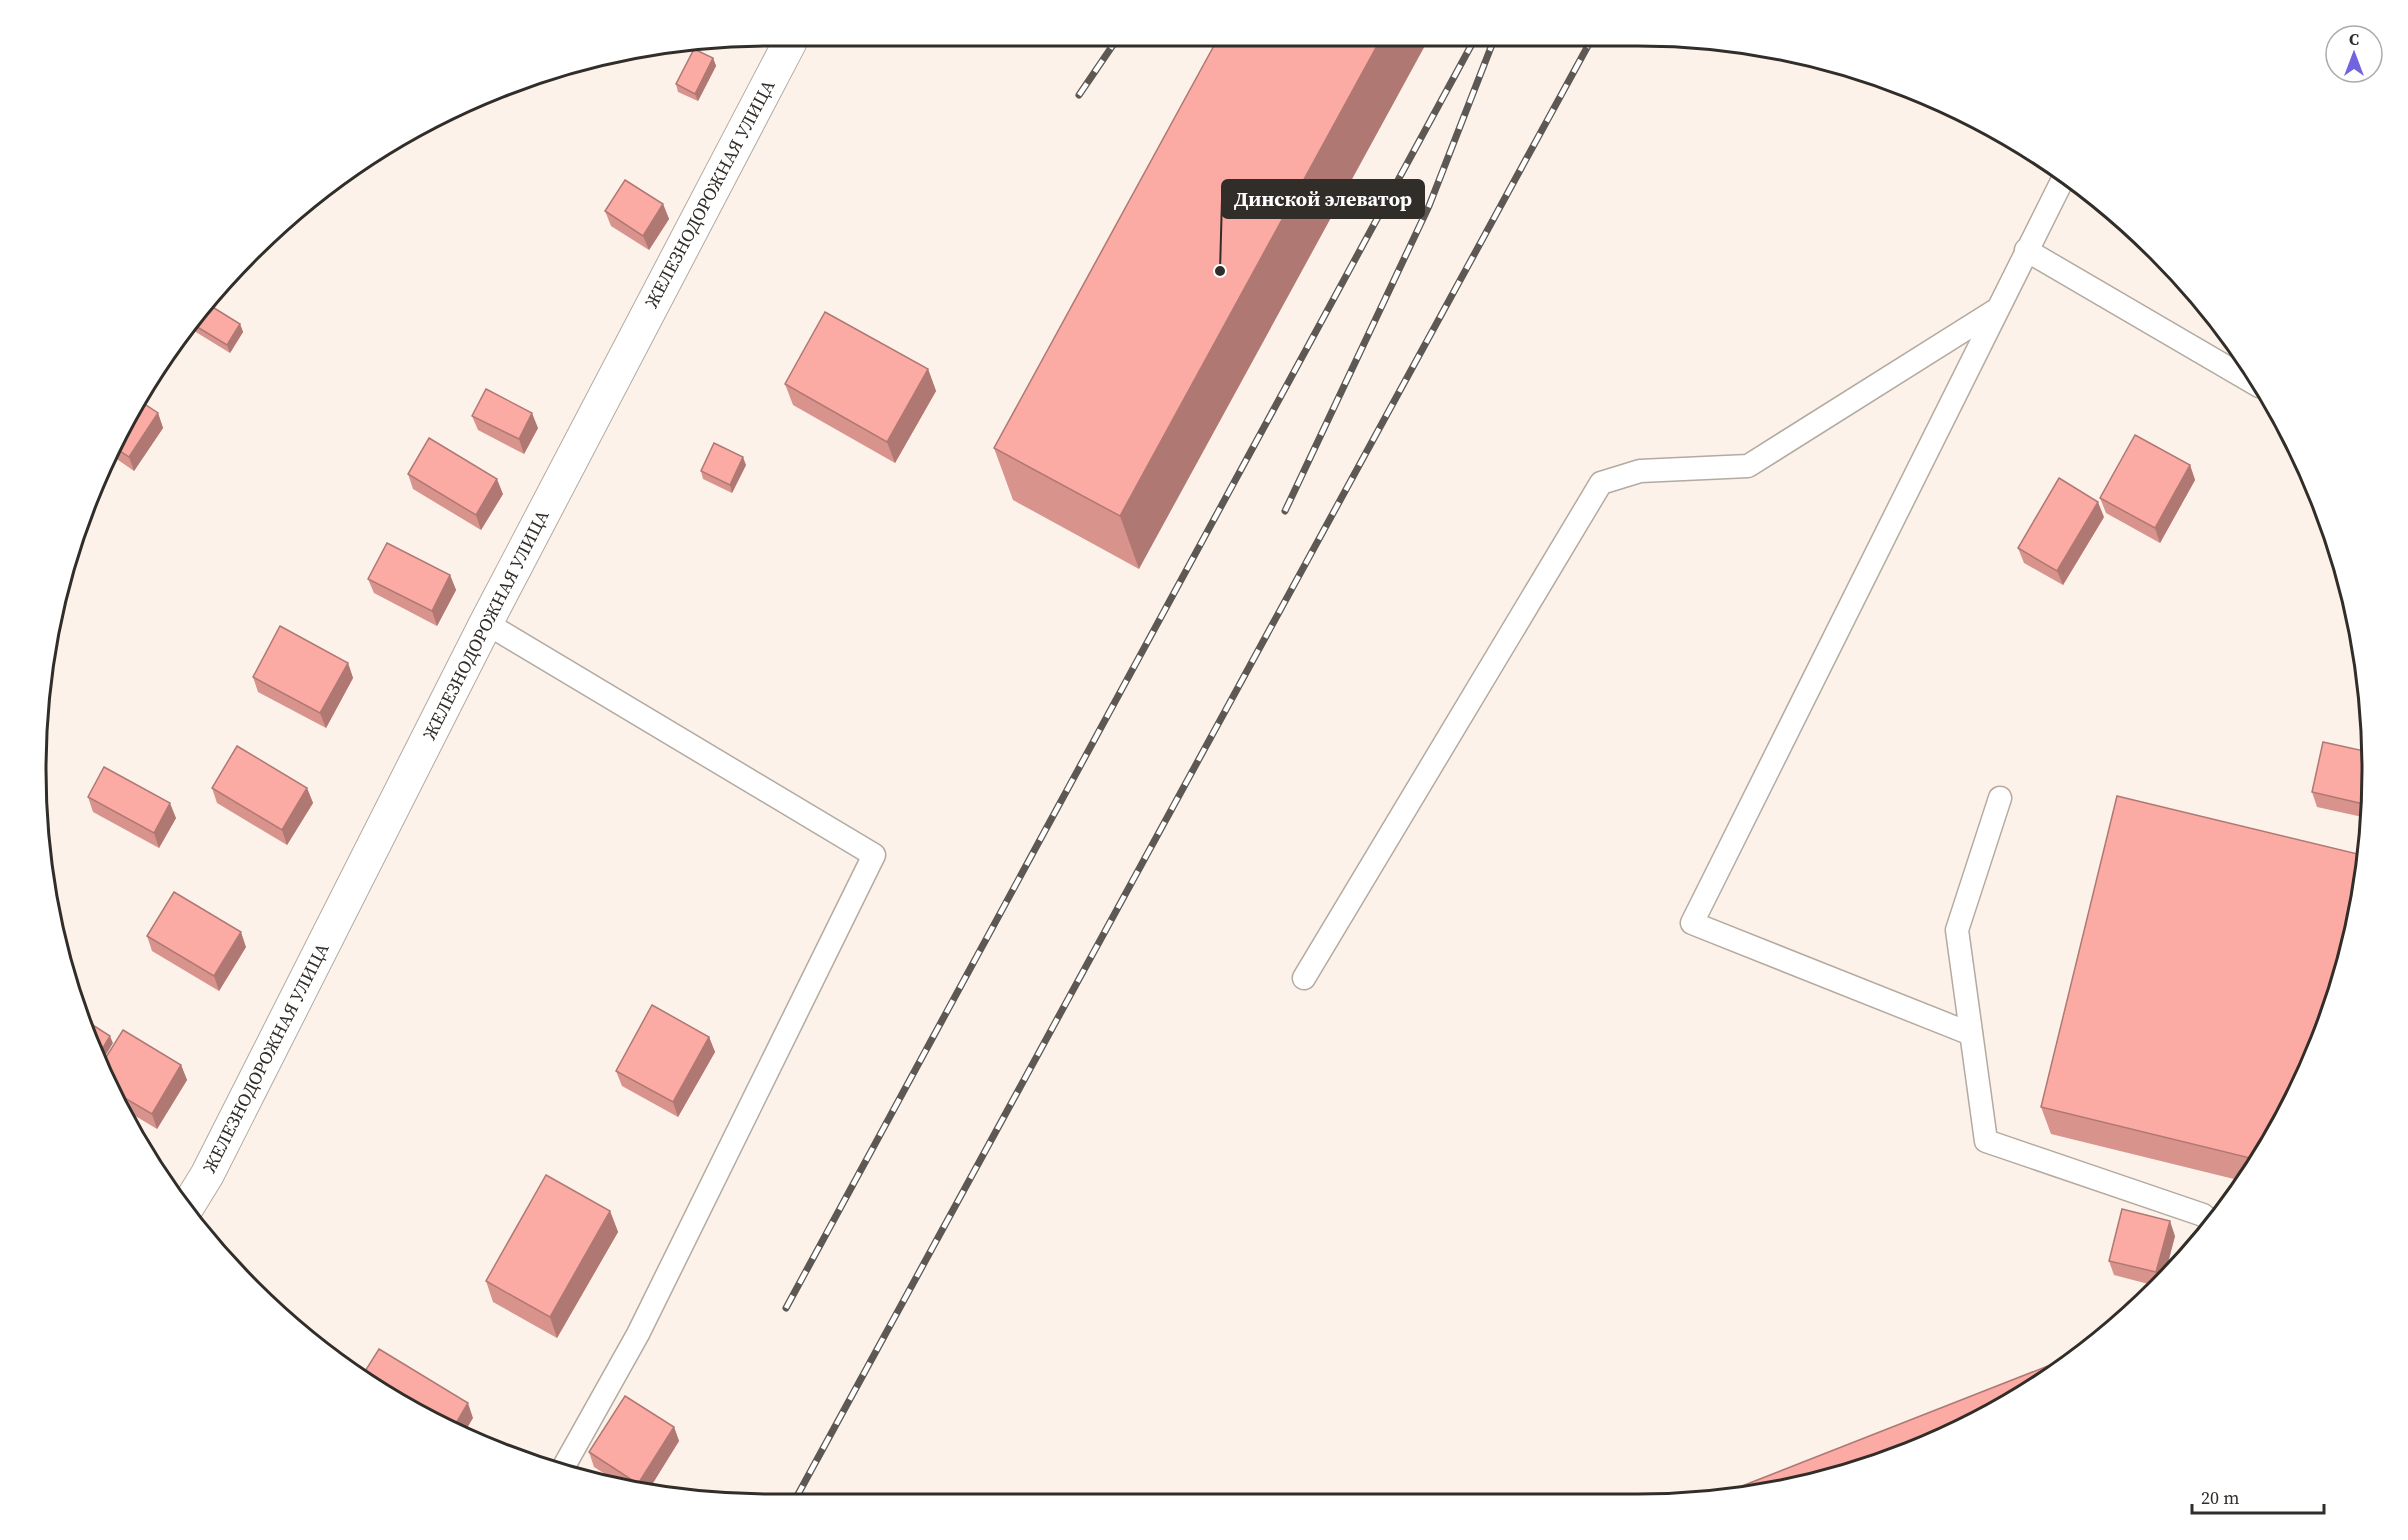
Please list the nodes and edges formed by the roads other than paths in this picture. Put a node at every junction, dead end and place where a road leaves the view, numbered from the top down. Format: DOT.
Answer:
graph roads {
  1 [pos="788,46"];
  2 [pos="2061,183"];
  3 [pos="2026,250"];
  4 [pos="1996,310"];
  5 [pos="2247,379"];
  6 [pos="486,623"];
  7 [pos="2000,798"];
  8 [pos="1304,978"];
  9 [pos="1971,1034"];
  10 [pos="190,1202"];
  11 [pos="2206,1217"];
  12 [pos="565,1464"];
  1 -- 6 [label="street, ЖЕЛЕЗНОДОРОЖНАЯ УЛИЦА"];
  2 -- 3 [label="lane"];
  3 -- 4 [label="lane"];
  3 -- 5 [label="lane"];
  4 -- 8 [label="lane"];
  4 -- 9 [label="lane"];
  6 -- 10 [label="street, ЖЕЛЕЗНОДОРОЖНАЯ УЛИЦА"];
  6 -- 12 [label="lane"];
  7 -- 9 [label="lane"];
  9 -- 11 [label="lane"];
}
